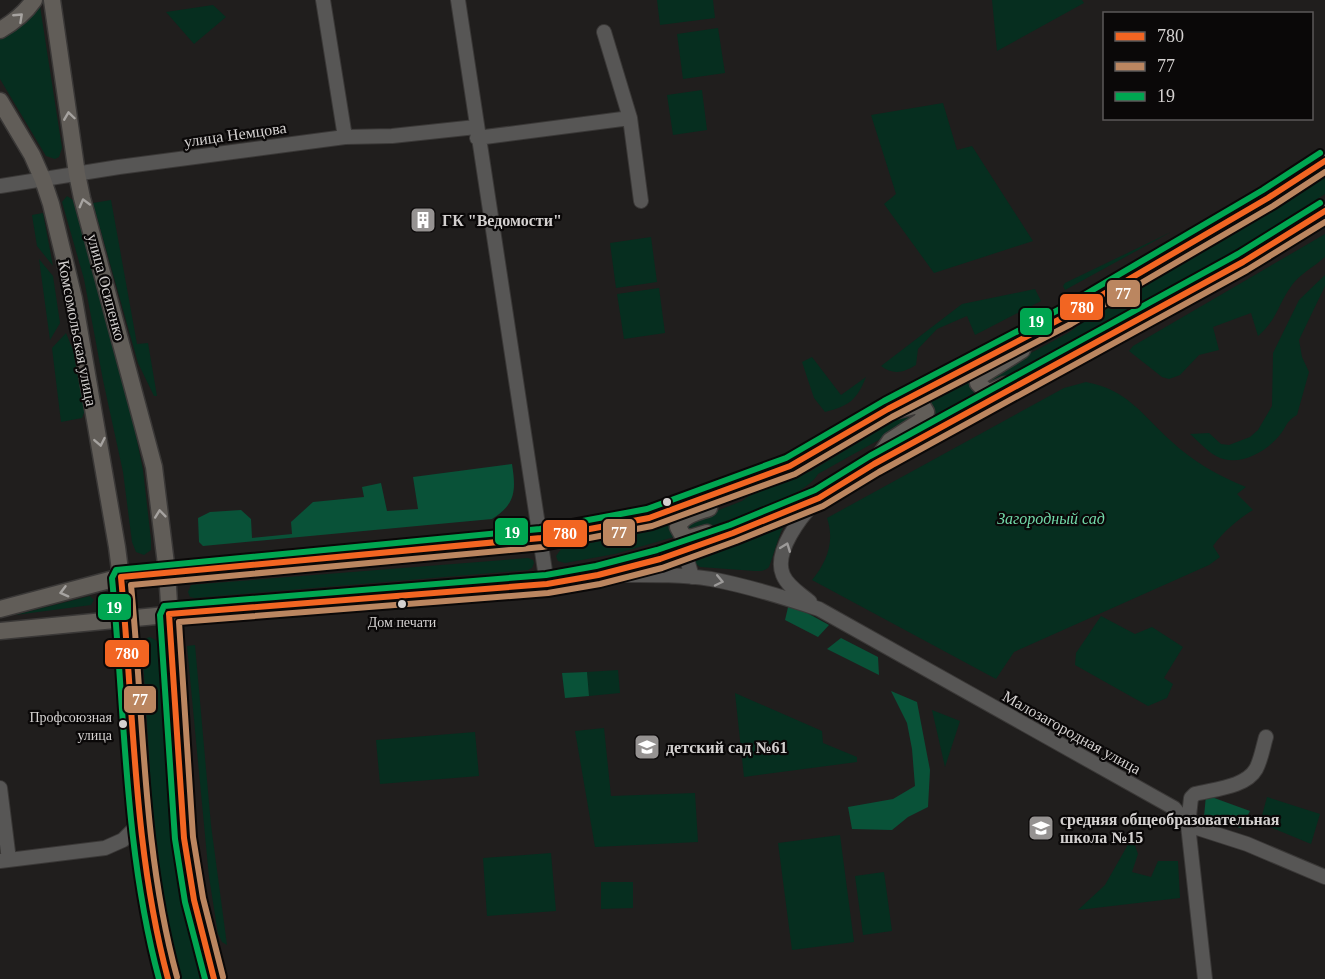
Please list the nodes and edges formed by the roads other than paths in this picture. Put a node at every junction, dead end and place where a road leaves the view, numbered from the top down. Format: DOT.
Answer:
graph roads {
  1 [pos="34,0"];
  2 [pos="52,0"];
  3 [pos="323,0"];
  4 [pos="458,0"];
  5 [pos="0,30"];
  6 [pos="604,32"];
  7 [pos="0,101"];
  8 [pos="630,118"];
  9 [pos="477,132"];
  10 [pos="345,136"];
  11 [pos="1325,161"];
  12 [pos="77,174"];
  13 [pos="43,180"];
  14 [pos="0,186"];
  15 [pos="641,201"];
  16 [pos="1325,211"];
  17 [pos="1042,327"];
  18 [pos="1030,378"];
  19 [pos="888,409"];
  20 [pos="874,464"];
  21 [pos="749,482"];
  22 [pos="819,498"];
  23 [pos="679,532"];
  24 [pos="733,533"];
  25 [pos="541,538"];
  26 [pos="684,550"];
  27 [pos="166,572"];
  28 [pos="598,575"];
  29 [pos="121,577"];
  30 [pos="692,577"];
  31 [pos="547,584"];
  32 [pos="0,609"];
  33 [pos="819,609"];
  34 [pos="169,614"];
  35 [pos="126,618"];
  36 [pos="0,631"];
  37 [pos="1266,737"];
  38 [pos="0,788"];
  39 [pos="141,822"];
  40 [pos="1188,825"];
  41 [pos="4,861"];
  42 [pos="1325,877"];
  43 [pos="168,979"];
  44 [pos="214,979"];
  45 [pos="1205,979"];
  5 -- 1 [label="main road, one-way"];
  12 -- 2 [label="main road, улица Осипенко, one-way"];
  3 -- 10 [label="street"];
  4 -- 9 [label="street"];
  6 -- 8 [label="street"];
  7 -- 13 [label="main road, Комсомольская улица"];
  8 -- 9 [label="street, улица Немцова"];
  8 -- 15 [label="street"];
  9 -- 10 [label="street, улица Немцова"];
  9 -- 25 [label="street"];
  10 -- 12 [label="street, улица Немцова"];
  11 -- 17 [label="main road"];
  12 -- 13 [label="street, улица Немцова"];
  27 -- 12 [label="main road, улица Осипенко, one-way"];
  13 -- 14 [label="street, улица Немцова"];
  13 -- 29 [label="main road, Комсомольская улица, one-way"];
  16 -- 18 [label="main road"];
  17 -- 18 [label="main road"];
  17 -- 19 [label="main road"];
  18 -- 20 [label="main road"];
  19 -- 20 [label="main road"];
  19 -- 21 [label="main road"];
  20 -- 22 [label="main road"];
  21 -- 23 [label="main road"];
  21 -- 25 [label="main road"];
  22 -- 24 [label="main road"];
  33 -- 22 [label="street, Малозагородная улица, one-way"];
  23 -- 24 [label="main road"];
  23 -- 26 [label="street"];
  24 -- 26 [label="main road"];
  25 -- 27 [label="main road"];
  25 -- 31 [label="street"];
  26 -- 28 [label="main road"];
  26 -- 30 [label="street"];
  27 -- 29 [label="main road"];
  27 -- 34 [label="main road, улица Осипенко"];
  28 -- 30 [label="street, Малозагородная улица"];
  28 -- 31 [label="main road"];
  29 -- 32 [label="main road, one-way"];
  29 -- 35 [label="main road, Комсомольская улица"];
  30 -- 33 [label="street, Малозагородная улица, one-way"];
  31 -- 34 [label="main road"];
  33 -- 40 [label="street, Малозагородная улица"];
  34 -- 35 [label="main road"];
  34 -- 44 [label="main road, улица Осипенко"];
  35 -- 36 [label="main road"];
  35 -- 39 [label="main road, Комсомольская улица"];
  37 -- 40 [label="street"];
  38 -- 41 [label="street"];
  39 -- 41 [label="street"];
  39 -- 43 [label="main road, Комсомольская улица"];
  40 -- 42 [label="street"];
  40 -- 45 [label="street"];
}
